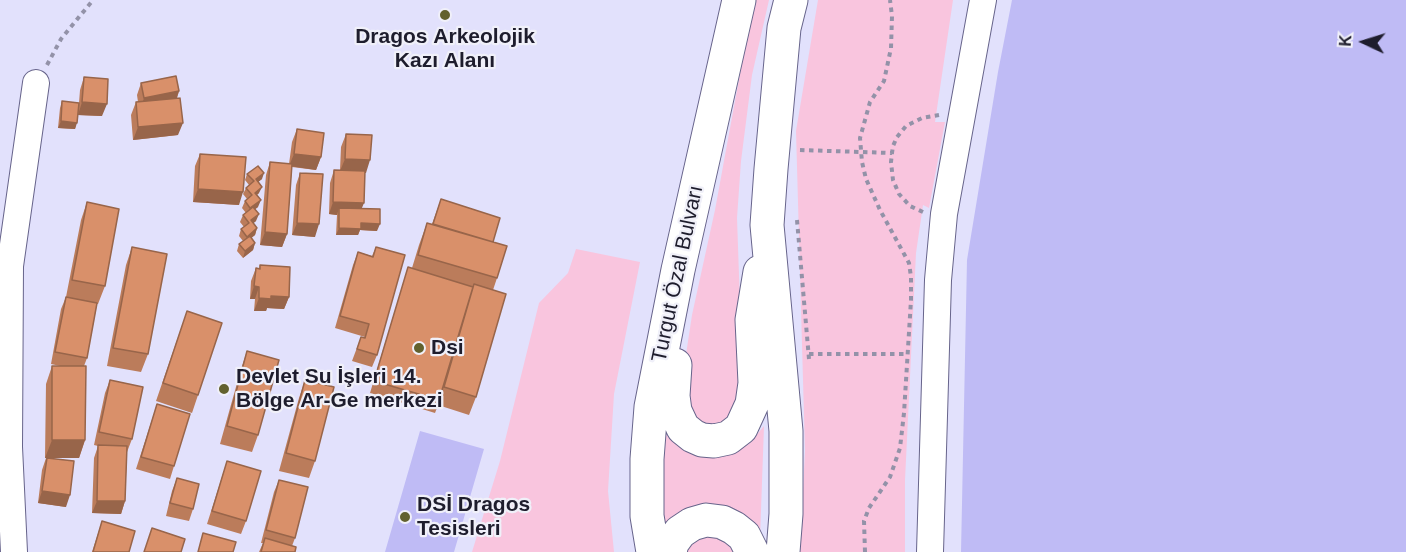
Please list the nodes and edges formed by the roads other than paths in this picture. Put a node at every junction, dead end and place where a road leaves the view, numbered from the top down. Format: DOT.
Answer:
graph roads {
  1 [pos="739,0"];
  2 [pos="791,0"];
  3 [pos="983,0"];
  4 [pos="36,83"];
  5 [pos="782,222"];
  6 [pos="678,270"];
  7 [pos="14,552"];
  8 [pos="653,552"];
  9 [pos="670,552"];
  10 [pos="752,552"];
  11 [pos="783,552"];
  12 [pos="930,552"];
  1 -- 6 [label="highway, Turgut Özal Bulvarı"];
  2 -- 5 [label="highway"];
  3 -- 12 [label="street"];
  4 -- 7 [label="street"];
  5 -- 6 [label="highway"];
  5 -- 11 [label="highway"];
  6 -- 8 [label="highway, Turgut Özal Bulvarı"];
  9 -- 10 [label="highway"];
}
